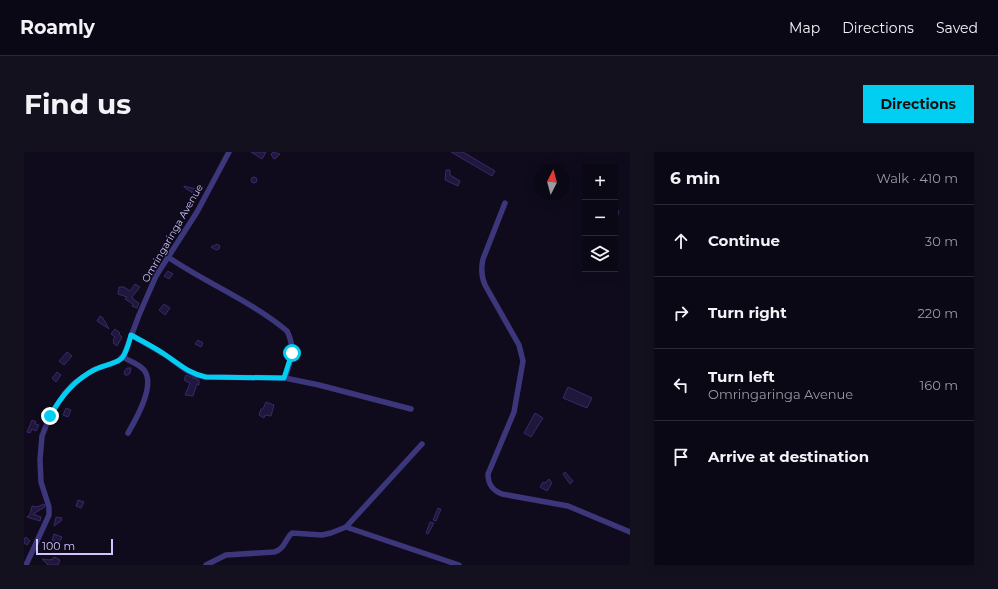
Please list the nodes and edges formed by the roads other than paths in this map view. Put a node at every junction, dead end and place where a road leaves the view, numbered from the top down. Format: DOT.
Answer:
graph roads {
  1 [pos="229,152"];
  2 [pos="505,203"];
  3 [pos="168,257"];
  4 [pos="131,335"];
  5 [pos="122,357"];
  6 [pos="284,378"];
  7 [pos="411,409"];
  8 [pos="128,433"];
  9 [pos="422,444"];
  10 [pos="346,527"];
  11 [pos="630,532"];
  12 [pos="26,565"];
  13 [pos="206,565"];
  14 [pos="459,565"];
  1 -- 3 [label="street, Omringaringa Avenue"];
  2 -- 11 [label="street"];
  3 -- 4 [label="street, Omringaringa Avenue"];
  3 -- 6 [label="street"];
  4 -- 5 [label="street, Omringaringa Avenue"];
  4 -- 6 [label="street"];
  5 -- 8 [label="street"];
  5 -- 12 [label="street"];
  6 -- 7 [label="street"];
  9 -- 10 [label="street"];
  10 -- 13 [label="street"];
  10 -- 14 [label="street"];
}
